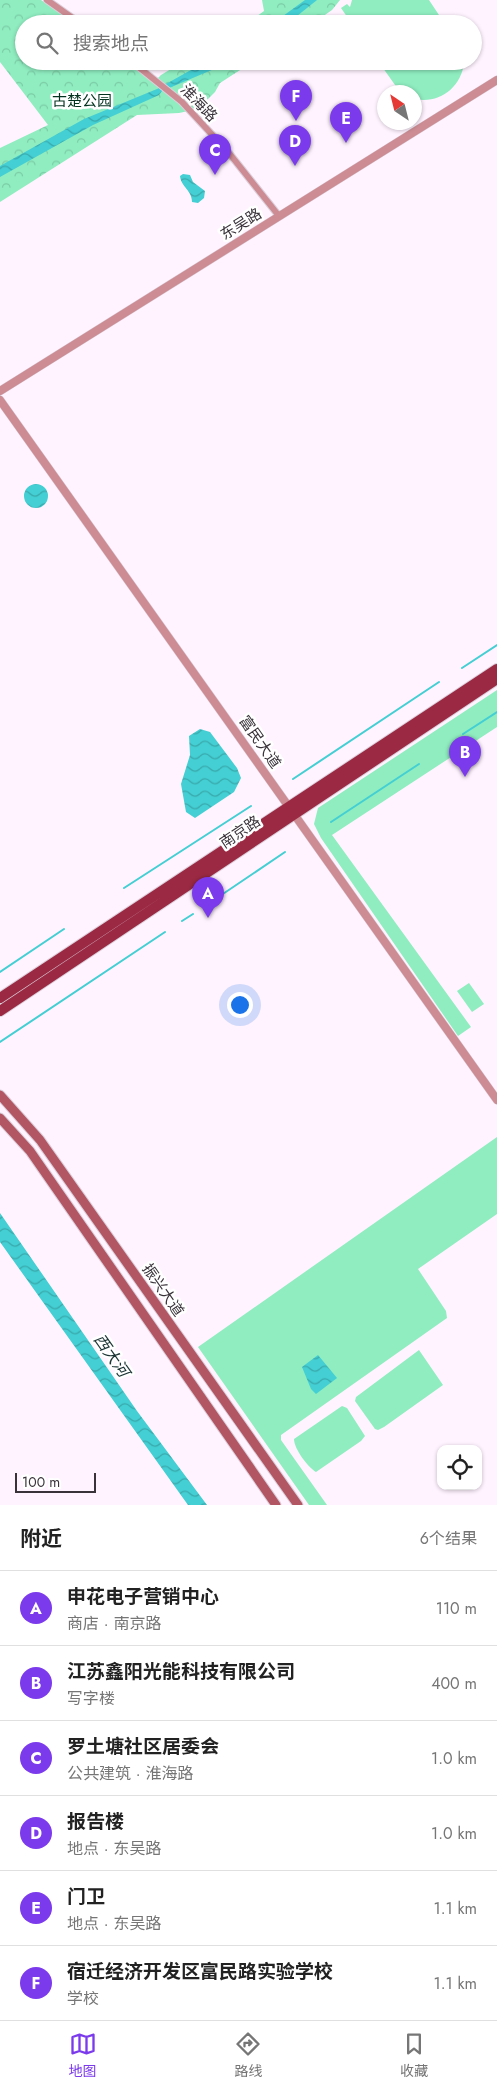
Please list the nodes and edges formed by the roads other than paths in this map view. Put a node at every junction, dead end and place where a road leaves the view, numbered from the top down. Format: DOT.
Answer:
graph roads {
  1 [pos="47,0"];
  2 [pos="68,15"];
  3 [pos="143,70"];
  4 [pos="497,80"];
  5 [pos="279,216"];
  6 [pos="0,391"];
  7 [pos="0,400"];
  8 [pos="497,669"];
  9 [pos="497,679"];
  10 [pos="292,811"];
  11 [pos="0,998"];
  12 [pos="0,1011"];
  13 [pos="0,1095"];
  14 [pos="497,1100"];
  15 [pos="0,1118"];
  16 [pos="276,1505"];
  17 [pos="298,1505"];
  1 -- 2 [label="street"];
  3 -- 5 [label="street, 淮海路"];
  4 -- 5 [label="street, 东吴路"];
  5 -- 6 [label="street, 东吴路"];
  7 -- 10 [label="street, 富民大道"];
  8 -- 10 [label="main road, 南京路"];
  9 -- 10 [label="main road, 南京路"];
  10 -- 11 [label="main road, 南京路"];
  10 -- 12 [label="main road, 南京路"];
  10 -- 14 [label="street, 富民大道"];
  13 -- 17 [label="main road, 振兴大道"];
  15 -- 16 [label="main road, 振兴大道"];
}
